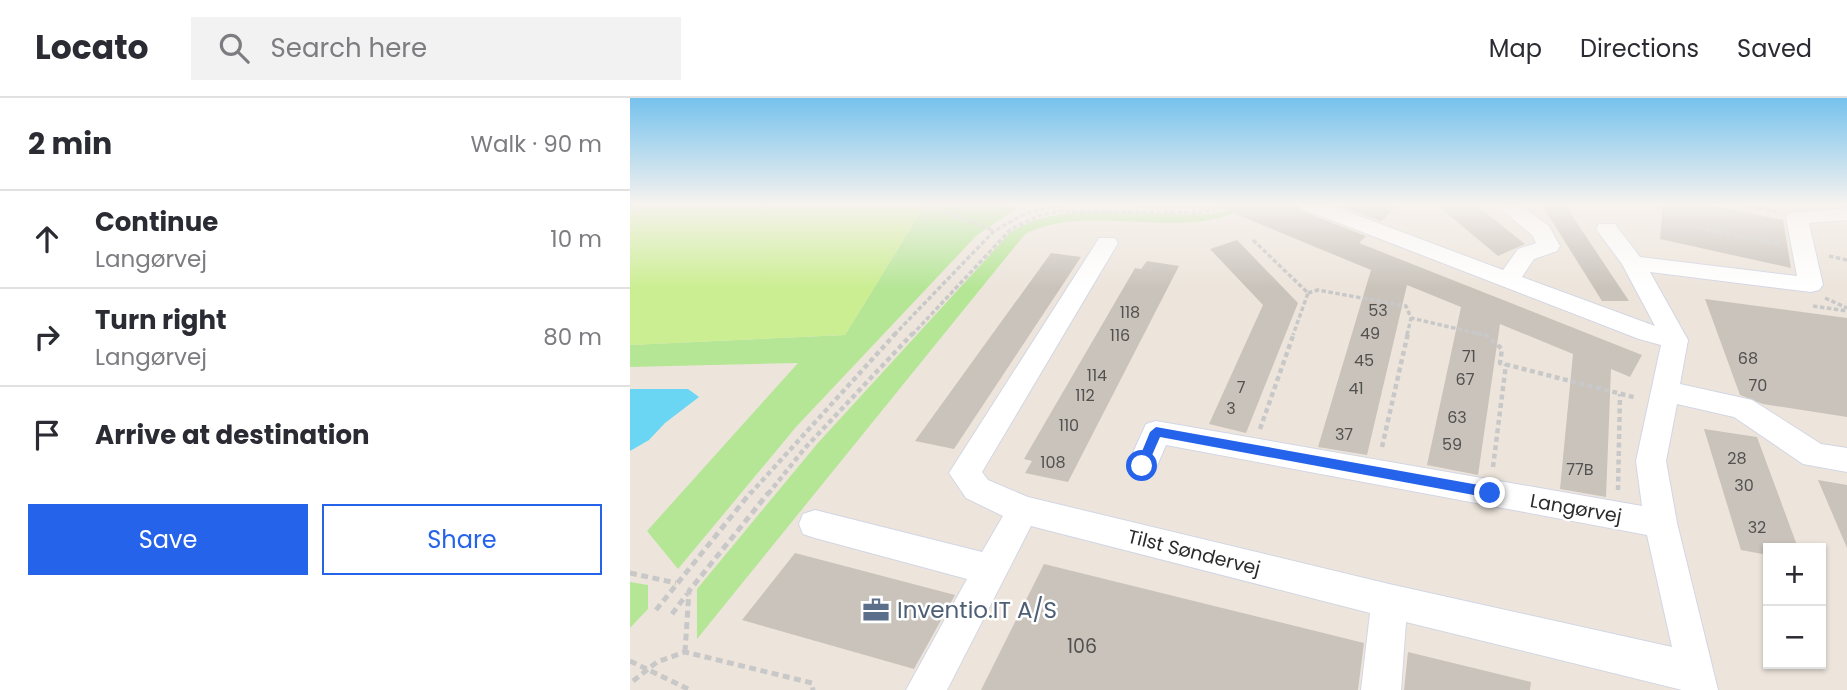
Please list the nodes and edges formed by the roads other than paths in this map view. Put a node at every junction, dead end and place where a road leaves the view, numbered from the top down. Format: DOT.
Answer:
graph roads {
  1 [pos="1383,233"];
  2 [pos="1542,233"];
  3 [pos="1610,233"];
  4 [pos="1800,233"];
  5 [pos="1107,243"];
  6 [pos="1633,263"];
  7 [pos="1508,280"];
  8 [pos="1675,340"];
  9 [pos="1663,398"];
  10 [pos="1847,460"];
  11 [pos="1142,466"];
  12 [pos="1023,510"];
  13 [pos="1661,523"];
  14 [pos="815,524"];
  15 [pos="991,570"];
  16 [pos="1390,601"];
  17 [pos="1698,681"];
  18 [pos="926,690"];
  19 [pos="1381,690"];
  1 -- 7 [label="street"];
  2 -- 7 [label="street"];
  3 -- 6 [label="street"];
  4 -- 6 [label="street"];
  5 -- 12 [label="street, Tilst Søndervej"];
  6 -- 8 [label="street"];
  7 -- 8 [label="street"];
  8 -- 9 [label="street"];
  9 -- 10 [label="street"];
  9 -- 13 [label="street"];
  11 -- 13 [label="street, Langørvej"];
  12 -- 15 [label="street"];
  12 -- 16 [label="street, Tilst Søndervej"];
  13 -- 17 [label="street"];
  14 -- 15 [label="street"];
  15 -- 18 [label="street"];
  16 -- 17 [label="street, Tilst Søndervej"];
  16 -- 19 [label="street"];
}
